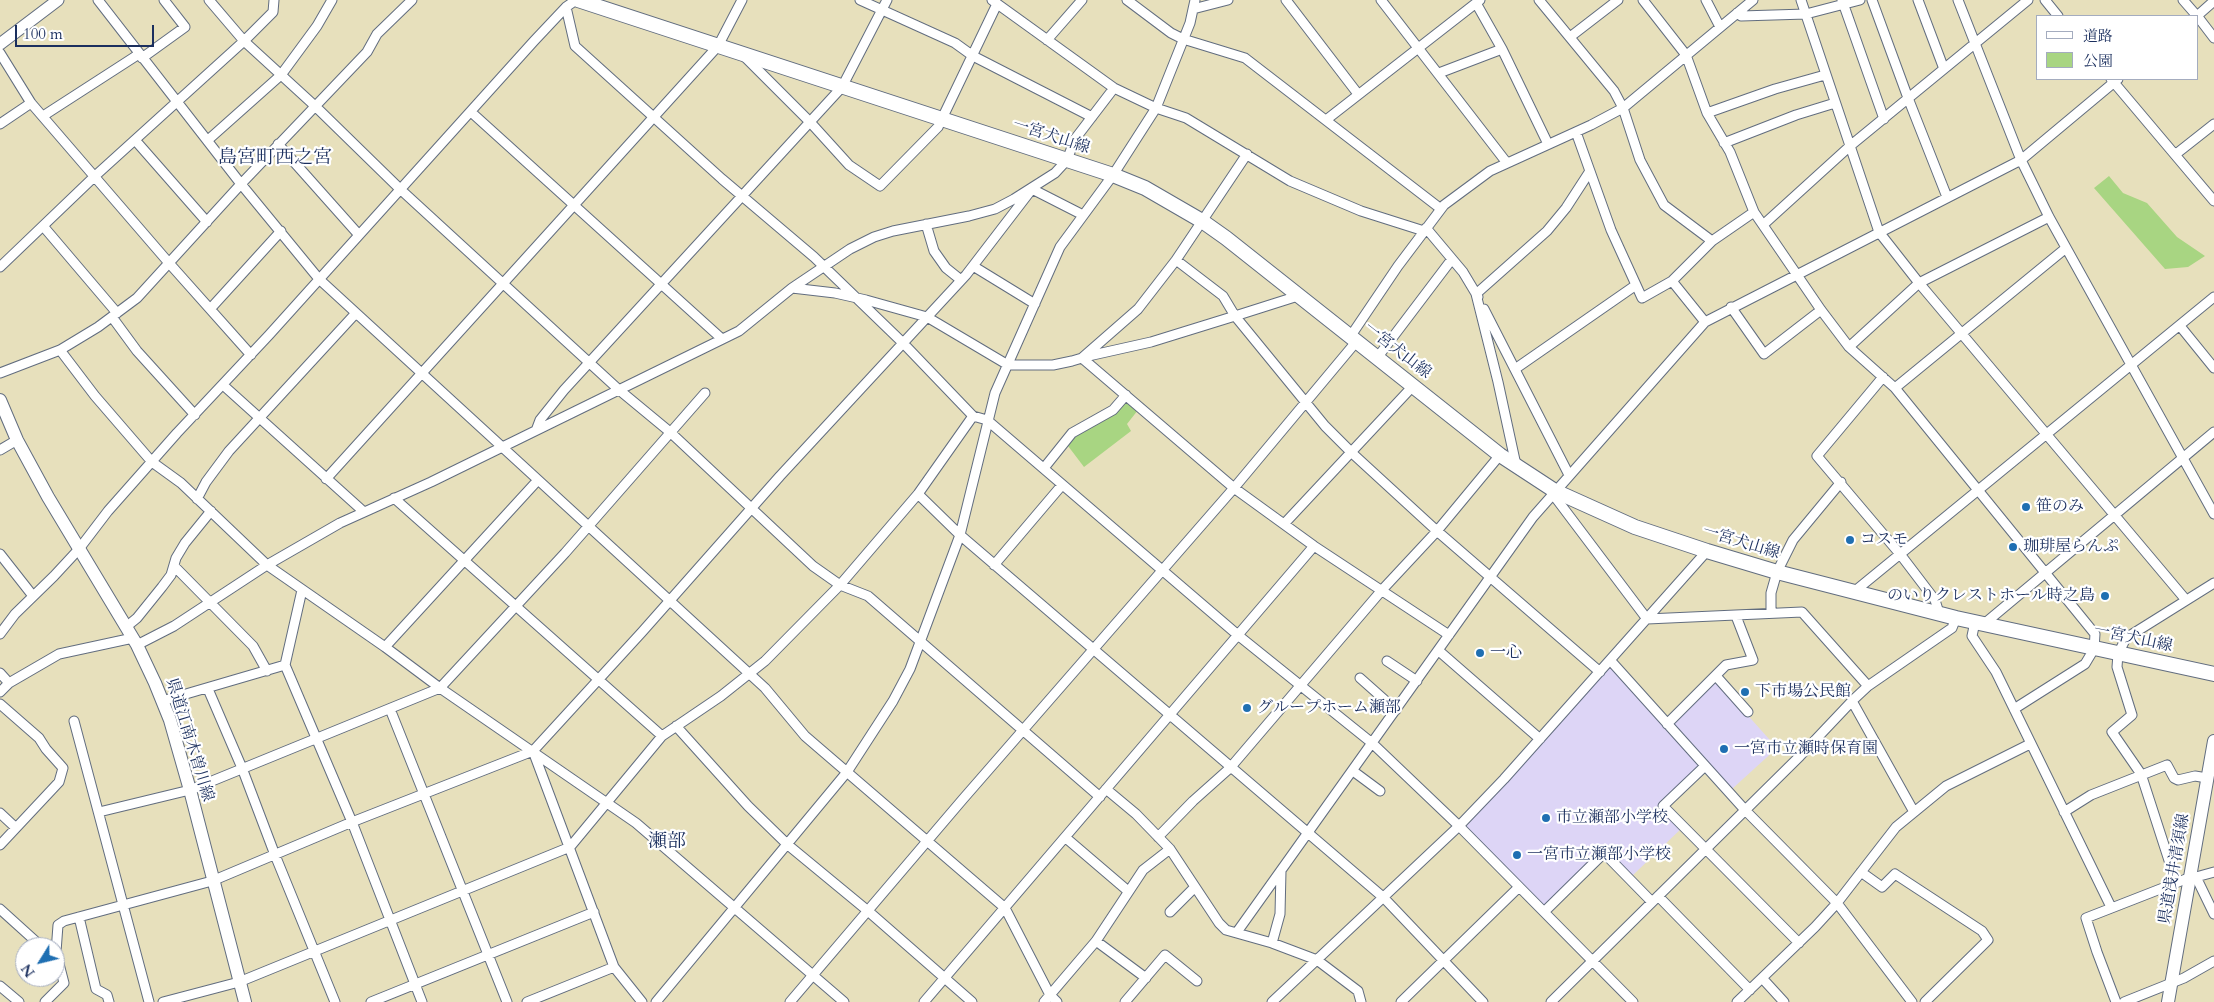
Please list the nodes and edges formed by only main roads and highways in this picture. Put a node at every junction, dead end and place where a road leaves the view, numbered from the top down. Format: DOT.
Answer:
graph roads {
  1 [pos="573,2"];
  2 [pos="0,400"];
  3 [pos="2214,674"];
  4 [pos="2214,741"];
  5 [pos="2171,995"];
  6 [pos="245,1002"];
  1 -- 3 [label="main road, 一宮犬山線"];
  2 -- 6 [label="main road, 県道江南木曽川線"];
  4 -- 5 [label="main road, 県道浅井清須線"];
}
